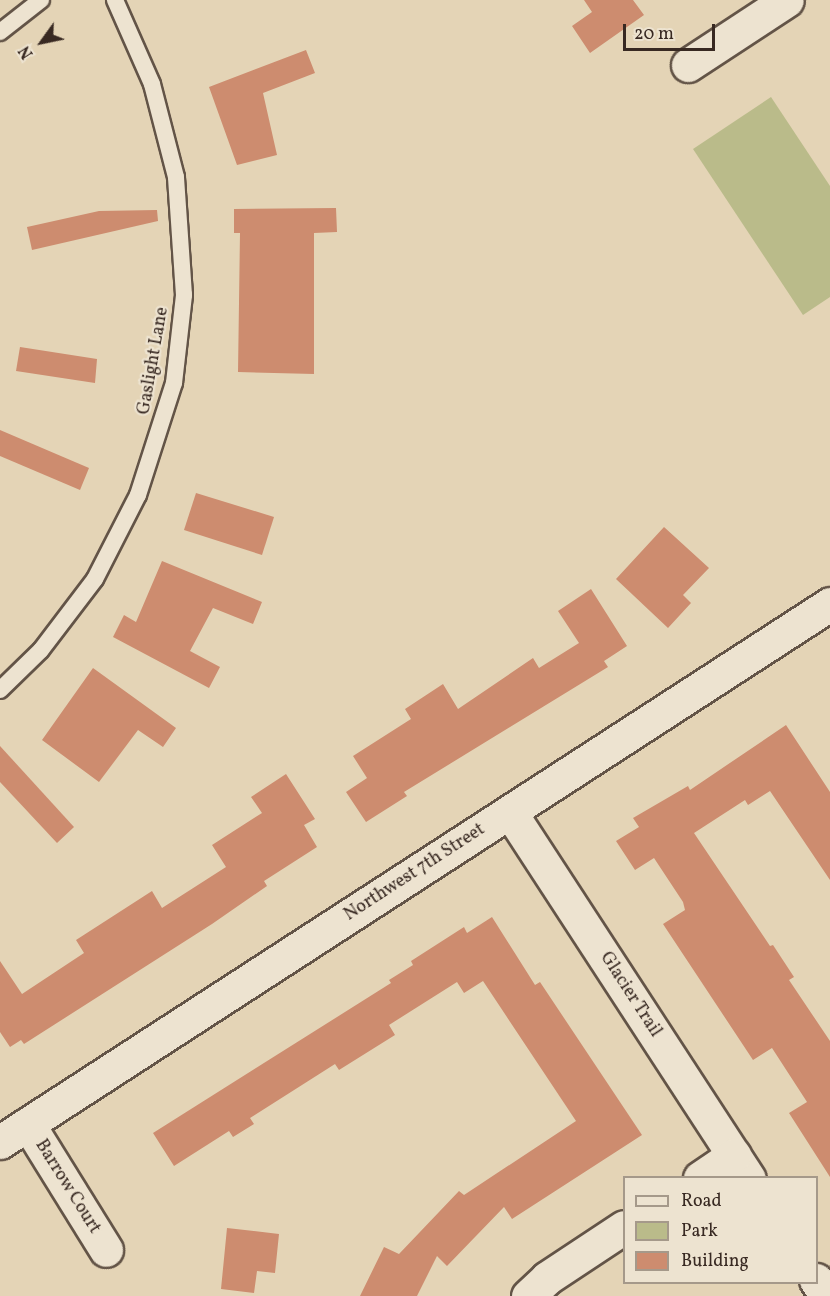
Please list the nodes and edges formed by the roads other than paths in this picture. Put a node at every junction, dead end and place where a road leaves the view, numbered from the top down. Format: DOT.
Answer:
graph roads {
  1 [pos="40,0"];
  2 [pos="115,0"];
  3 [pos="787,0"];
  4 [pos="0,32"];
  5 [pos="688,65"];
  6 [pos="830,604"];
  7 [pos="0,690"];
  8 [pos="510,812"];
  9 [pos="28,1124"];
  10 [pos="0,1142"];
  11 [pos="742,1166"];
  12 [pos="707,1176"];
  13 [pos="623,1228"];
  14 [pos="106,1250"];
  15 [pos="818,1283"];
  16 [pos="528,1296"];
  17 [pos="827,1296"];
  1 -- 4 [label="lane"];
  2 -- 7 [label="lane, Gaslight Lane"];
  3 -- 5 [label="street"];
  6 -- 8 [label="street, Northwest 7th Street"];
  8 -- 9 [label="street, Northwest 7th Street"];
  8 -- 11 [label="street, Glacier Trail"];
  9 -- 10 [label="street, Northwest 7th Street"];
  9 -- 14 [label="street, Barrow Court"];
  11 -- 12 [label="street"];
  13 -- 16 [label="street"];
  15 -- 17 [label="street"];
}
